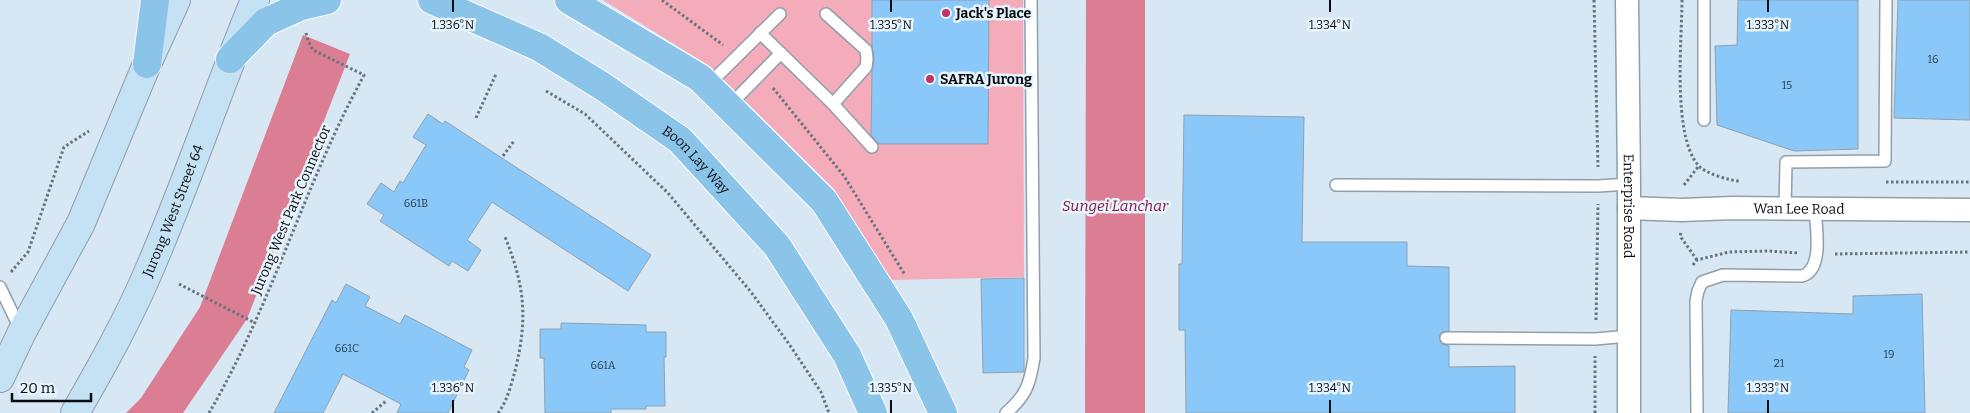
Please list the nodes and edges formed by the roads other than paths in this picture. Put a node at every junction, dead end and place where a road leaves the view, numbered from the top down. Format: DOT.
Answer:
graph roads {
  1 [pos="155,0"];
  2 [pos="176,0"];
  3 [pos="255,0"];
  4 [pos="327,0"];
  5 [pos="432,0"];
  6 [pos="569,0"];
  7 [pos="1031,0"];
  8 [pos="1627,0"];
  9 [pos="1704,0"];
  10 [pos="1886,0"];
  11 [pos="780,14"];
  12 [pos="826,14"];
  13 [pos="760,33"];
  14 [pos="781,53"];
  15 [pos="230,59"];
  16 [pos="147,64"];
  17 [pos="707,86"];
  18 [pos="833,104"];
  19 [pos="728,106"];
  20 [pos="1704,120"];
  21 [pos="872,147"];
  22 [pos="1629,184"];
  23 [pos="1336,185"];
  24 [pos="1629,208"];
  25 [pos="1785,209"];
  26 [pos="1815,209"];
  27 [pos="1970,210"];
  28 [pos="3,283"];
  29 [pos="22,332"];
  30 [pos="1629,336"];
  31 [pos="1446,338"];
  32 [pos="0,378"];
  33 [pos="75,413"];
  34 [pos="873,413"];
  35 [pos="943,413"];
  36 [pos="1006,413"];
  37 [pos="1629,413"];
  38 [pos="1697,413"];
  1 -- 16 [label="main road"];
  2 -- 16 [label="street"];
  3 -- 15 [label="street, Jurong West Street 64"];
  4 -- 15 [label="main road"];
  5 -- 34 [label="main road, Boon Lay Way"];
  6 -- 17 [label="main road"];
  7 -- 36 [label="lane"];
  8 -- 22 [label="street, Enterprise Road"];
  9 -- 20 [label="lane"];
  10 -- 25 [label="lane"];
  11 -- 13 [label="lane"];
  12 -- 18 [label="lane"];
  13 -- 14 [label="lane"];
  13 -- 17 [label="lane"];
  14 -- 18 [label="lane"];
  14 -- 19 [label="lane"];
  15 -- 33 [label="street, Jurong West Street 64"];
  16 -- 29 [label="street"];
  17 -- 19 [label="main road"];
  18 -- 21 [label="lane"];
  19 -- 35 [label="main road"];
  22 -- 23 [label="lane"];
  22 -- 24 [label="street, Enterprise Road"];
  24 -- 25 [label="street, Wan Lee Road"];
  24 -- 30 [label="street, Enterprise Road"];
  25 -- 26 [label="street, Wan Lee Road"];
  26 -- 27 [label="street, Wan Lee Road"];
  26 -- 38 [label="lane"];
  28 -- 29 [label="lane"];
  29 -- 32 [label="street"];
  30 -- 31 [label="lane"];
  30 -- 37 [label="street, Enterprise Road"];
}
